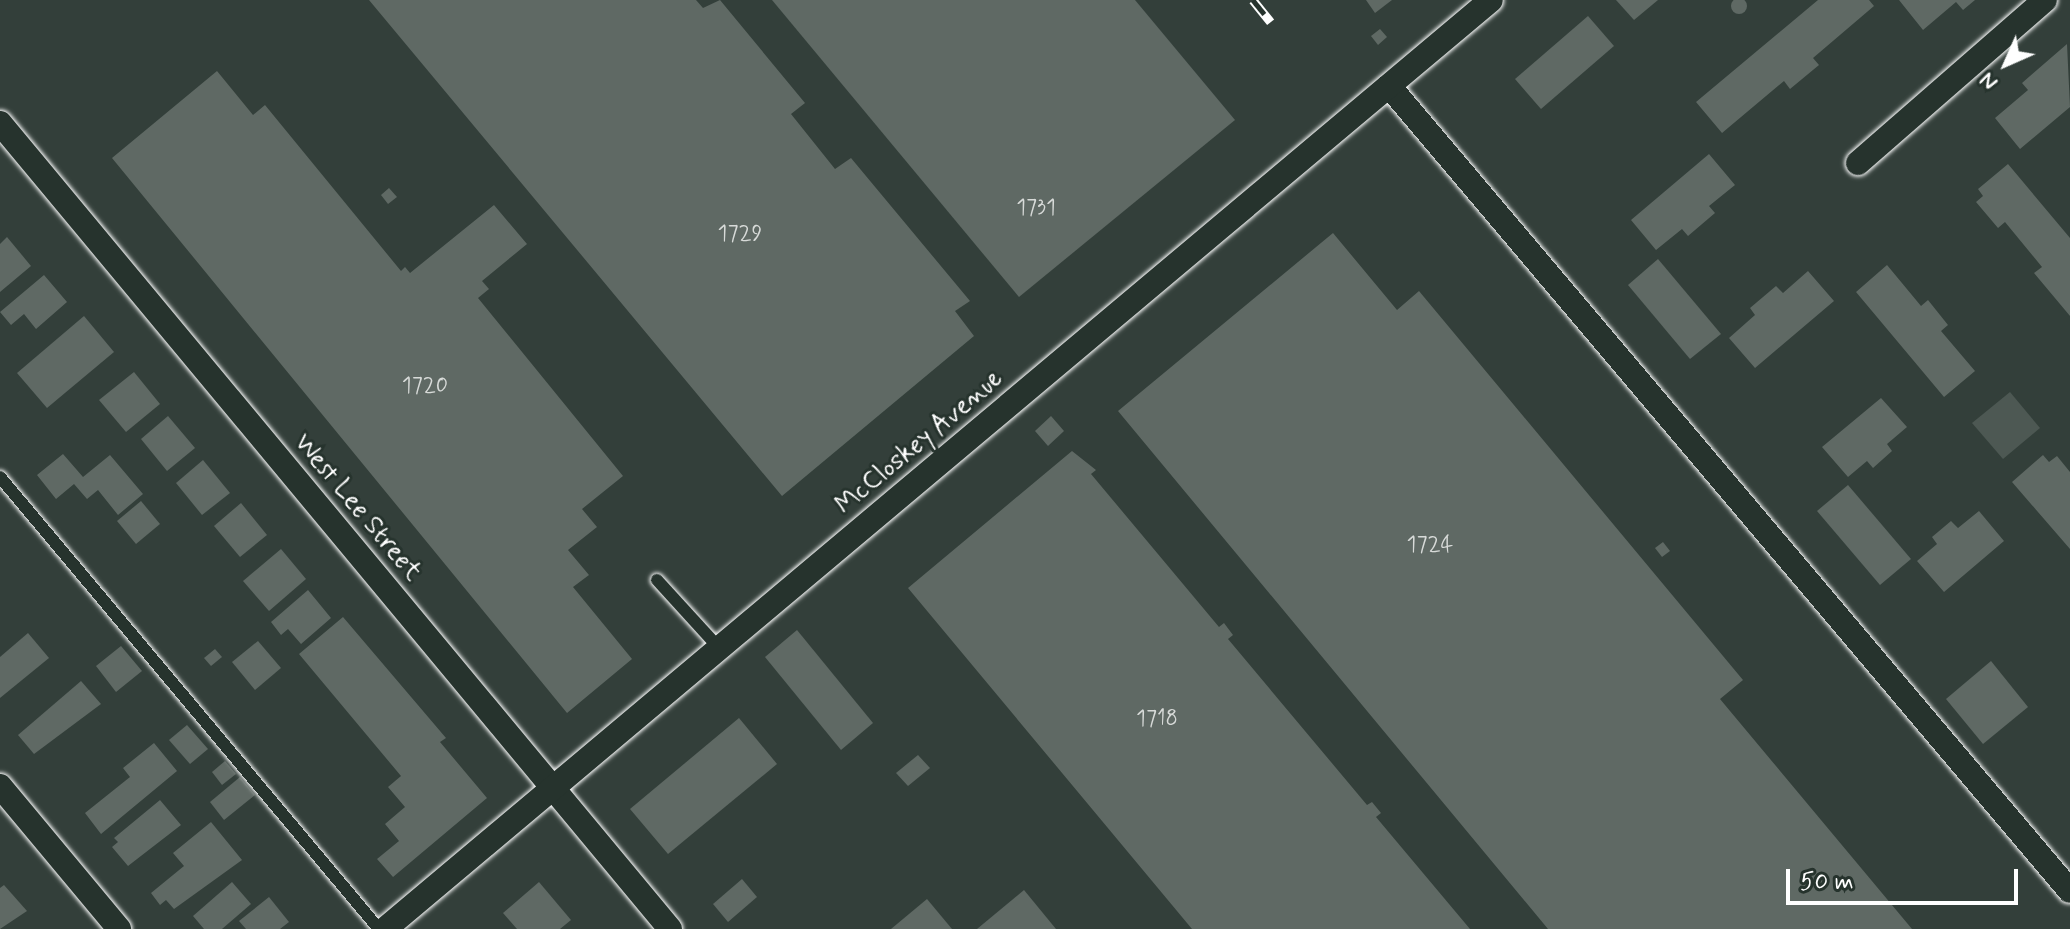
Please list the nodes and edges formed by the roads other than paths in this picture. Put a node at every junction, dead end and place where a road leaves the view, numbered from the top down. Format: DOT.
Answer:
graph roads {
  1 [pos="1491,0"];
  2 [pos="2045,0"];
  3 [pos="1389,86"];
  4 [pos="0,123"];
  5 [pos="1858,163"];
  6 [pos="0,477"];
  7 [pos="657,580"];
  8 [pos="720,649"];
  9 [pos="0,786"];
  10 [pos="553,788"];
  11 [pos="2070,891"];
  12 [pos="119,929"];
  13 [pos="379,929"];
  14 [pos="385,929"];
  15 [pos="670,929"];
  1 -- 3 [label="street, McCloskey Avenue"];
  2 -- 5 [label="street"];
  3 -- 8 [label="street, McCloskey Avenue"];
  3 -- 11 [label="street"];
  4 -- 10 [label="street, West Lee Street"];
  6 -- 13 [label="lane"];
  7 -- 8 [label="lane"];
  8 -- 10 [label="street, McCloskey Avenue"];
  9 -- 12 [label="street"];
  10 -- 14 [label="street, McCloskey Avenue"];
  10 -- 15 [label="street, West Lee Street"];
}
